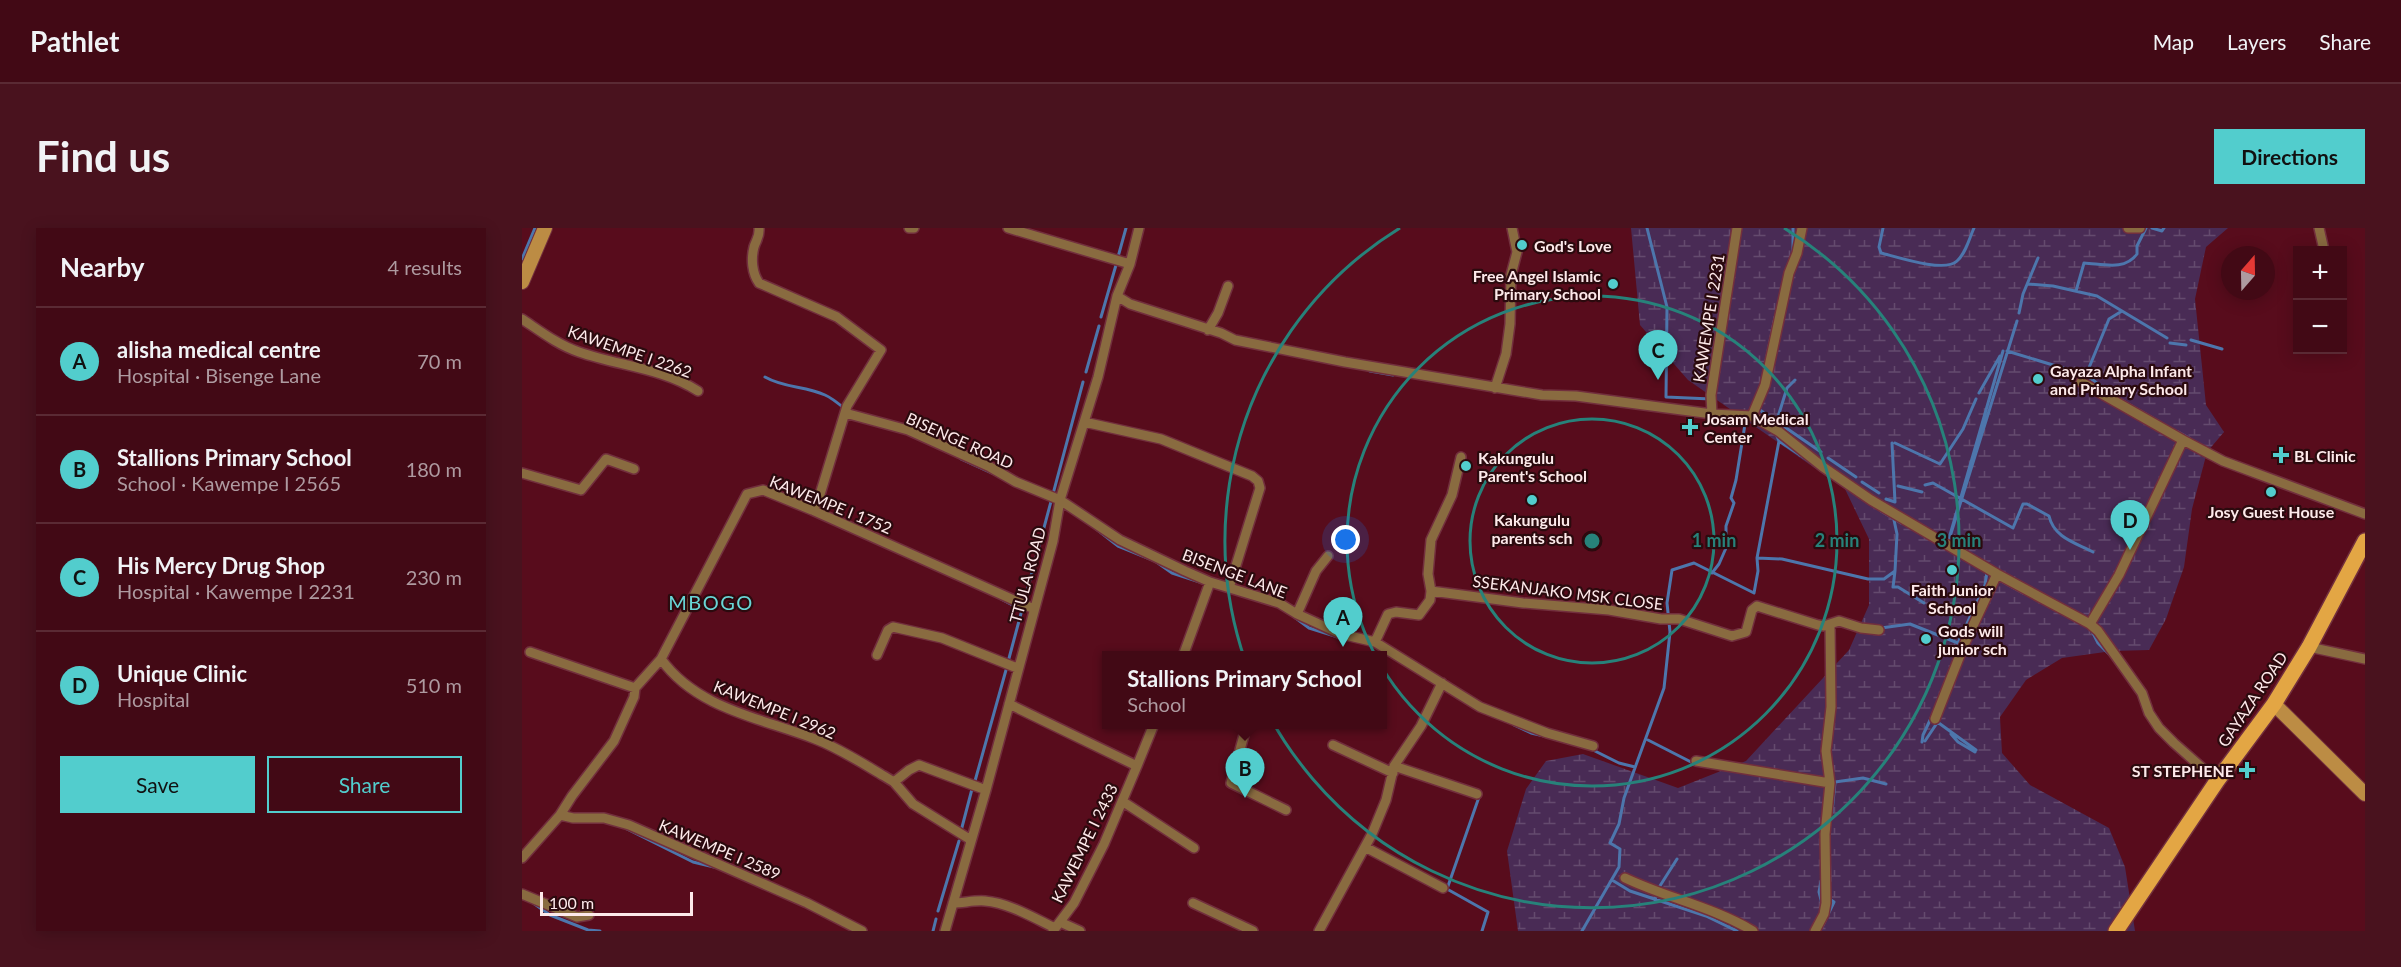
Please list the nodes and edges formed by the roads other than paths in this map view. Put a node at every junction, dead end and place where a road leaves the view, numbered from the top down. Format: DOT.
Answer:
graph roads {
  1 [pos="545,228"];
  2 [pos="759,228"];
  3 [pos="1008,228"];
  4 [pos="1139,228"];
  5 [pos="1512,228"];
  6 [pos="1737,228"];
  7 [pos="1802,228"];
  8 [pos="2128,228"];
  9 [pos="2140,228"];
  10 [pos="2319,228"];
  11 [pos="2323,246"];
  12 [pos="1130,264"];
  13 [pos="522,282"];
  14 [pos="1228,286"];
  15 [pos="1117,296"];
  16 [pos="522,319"];
  17 [pos="1208,330"];
  18 [pos="2081,382"];
  19 [pos="1495,388"];
  20 [pos="698,391"];
  21 [pos="845,413"];
  22 [pos="1712,414"];
  23 [pos="1752,416"];
  24 [pos="1084,422"];
  25 [pos="2183,440"];
  26 [pos="1461,457"];
  27 [pos="634,469"];
  28 [pos="522,473"];
  29 [pos="1060,500"];
  30 [pos="812,510"];
  31 [pos="2365,514"];
  32 [pos="2365,541"];
  33 [pos="1328,556"];
  34 [pos="1997,574"];
  35 [pos="1210,582"];
  36 [pos="1228,588"];
  37 [pos="1431,591"];
  38 [pos="1034,609"];
  39 [pos="1297,614"];
  40 [pos="1830,624"];
  41 [pos="2090,624"];
  42 [pos="1879,630"];
  43 [pos="1374,642"];
  44 [pos="2309,647"];
  45 [pos="1185,651"];
  46 [pos="530,652"];
  47 [pos="877,655"];
  48 [pos="2365,658"];
  49 [pos="661,659"];
  50 [pos="1017,668"];
  51 [pos="1442,683"];
  52 [pos="635,688"];
  53 [pos="1009,704"];
  54 [pos="2274,704"];
  55 [pos="1935,719"];
  56 [pos="1152,729"];
  57 [pos="1247,729"];
  58 [pos="1334,745"];
  59 [pos="1593,746"];
  60 [pos="1696,761"];
  61 [pos="1137,766"];
  62 [pos="1394,770"];
  63 [pos="2217,781"];
  64 [pos="894,782"];
  65 [pos="1830,783"];
  66 [pos="986,790"];
  67 [pos="1477,794"];
  68 [pos="2365,794"];
  69 [pos="1122,801"];
  70 [pos="1286,810"];
  71 [pos="560,815"];
  72 [pos="971,840"];
  73 [pos="1365,847"];
  74 [pos="1194,848"];
  75 [pos="522,858"];
  76 [pos="1625,878"];
  77 [pos="1443,888"];
  78 [pos="522,894"];
  79 [pos="953,903"];
  80 [pos="1192,903"];
  81 [pos="589,915"];
  82 [pos="1056,927"];
  83 [pos="862,931"];
  84 [pos="945,931"];
  85 [pos="1080,931"];
  86 [pos="1253,931"];
  87 [pos="1319,931"];
  88 [pos="1753,931"];
  89 [pos="1815,931"];
  90 [pos="2116,931"];
  1 -- 13 [label="street"];
  2 -- 21 [label="street"];
  3 -- 12 [label="street"];
  4 -- 12 [label="street, TTULA ROAD"];
  5 -- 19 [label="street"];
  6 -- 22 [label="street, KAWEMPE I 2231"];
  7 -- 23 [label="street"];
  8 -- 9 [label="street"];
  10 -- 11 [label="street"];
  12 -- 15 [label="street, TTULA ROAD"];
  14 -- 17 [label="street"];
  15 -- 17 [label="street"];
  15 -- 24 [label="street, TTULA ROAD"];
  16 -- 20 [label="street, KAWEMPE I 2262"];
  17 -- 19 [label="street"];
  18 -- 25 [label="street"];
  19 -- 22 [label="street"];
  21 -- 29 [label="street, BISENGE ROAD"];
  21 -- 30 [label="street"];
  22 -- 23 [label="street"];
  23 -- 34 [label="street"];
  24 -- 29 [label="street, TTULA ROAD"];
  24 -- 36 [label="street"];
  25 -- 31 [label="street"];
  25 -- 41 [label="street"];
  26 -- 37 [label="street"];
  27 -- 28 [label="street"];
  29 -- 35 [label="street, BISENGE LANE"];
  29 -- 38 [label="street, TTULA ROAD"];
  30 -- 38 [label="street, KAWEMPE I 1752"];
  30 -- 49 [label="street, KAWEMPE I 1752"];
  32 -- 44 [label="main road, GAYAZA ROAD"];
  33 -- 39 [label="street"];
  34 -- 41 [label="street"];
  34 -- 55 [label="street"];
  35 -- 36 [label="street, BISENGE LANE"];
  35 -- 45 [label="street"];
  36 -- 39 [label="street, BISENGE LANE"];
  37 -- 40 [label="street, SSEKANJAKO MSK CLOSE"];
  37 -- 43 [label="street"];
  38 -- 50 [label="street, TTULA ROAD"];
  39 -- 43 [label="street, BISENGE LANE"];
  40 -- 42 [label="street"];
  40 -- 65 [label="street"];
  41 -- 63 [label="street"];
  43 -- 51 [label="street, BISENGE LANE"];
  44 -- 48 [label="street"];
  44 -- 54 [label="main road, GAYAZA ROAD"];
  46 -- 52 [label="street"];
  47 -- 50 [label="street"];
  49 -- 52 [label="street, KAWEMPE I 1752"];
  49 -- 64 [label="street, KAWEMPE I 2962"];
  50 -- 53 [label="street, TTULA ROAD"];
  51 -- 59 [label="street, BISENGE LANE"];
  51 -- 62 [label="street"];
  52 -- 71 [label="street, KAWEMPE I 1752"];
  53 -- 61 [label="street"];
  53 -- 66 [label="street, TTULA ROAD"];
  54 -- 63 [label="main road, GAYAZA ROAD"];
  54 -- 68 [label="street"];
  56 -- 61 [label="street, KAWEMPE I 2433"];
  57 -- 70 [label="street"];
  58 -- 62 [label="street"];
  60 -- 65 [label="street"];
  61 -- 69 [label="street, KAWEMPE I 2433"];
  62 -- 67 [label="street"];
  62 -- 73 [label="street"];
  63 -- 90 [label="main road, GAYAZA ROAD"];
  64 -- 66 [label="street"];
  64 -- 72 [label="street, KAWEMPE I 2962"];
  65 -- 89 [label="street"];
  66 -- 72 [label="street, TTULA ROAD"];
  69 -- 74 [label="street"];
  69 -- 82 [label="street, KAWEMPE I 2433"];
  71 -- 75 [label="street, KAWEMPE I 1752"];
  71 -- 83 [label="street, KAWEMPE I 2589"];
  72 -- 79 [label="street, TTULA ROAD"];
  73 -- 77 [label="street"];
  73 -- 87 [label="street"];
  76 -- 88 [label="street"];
  78 -- 81 [label="street"];
  79 -- 82 [label="street"];
  79 -- 84 [label="street, TTULA ROAD"];
  80 -- 86 [label="street"];
  82 -- 85 [label="street"];
}
